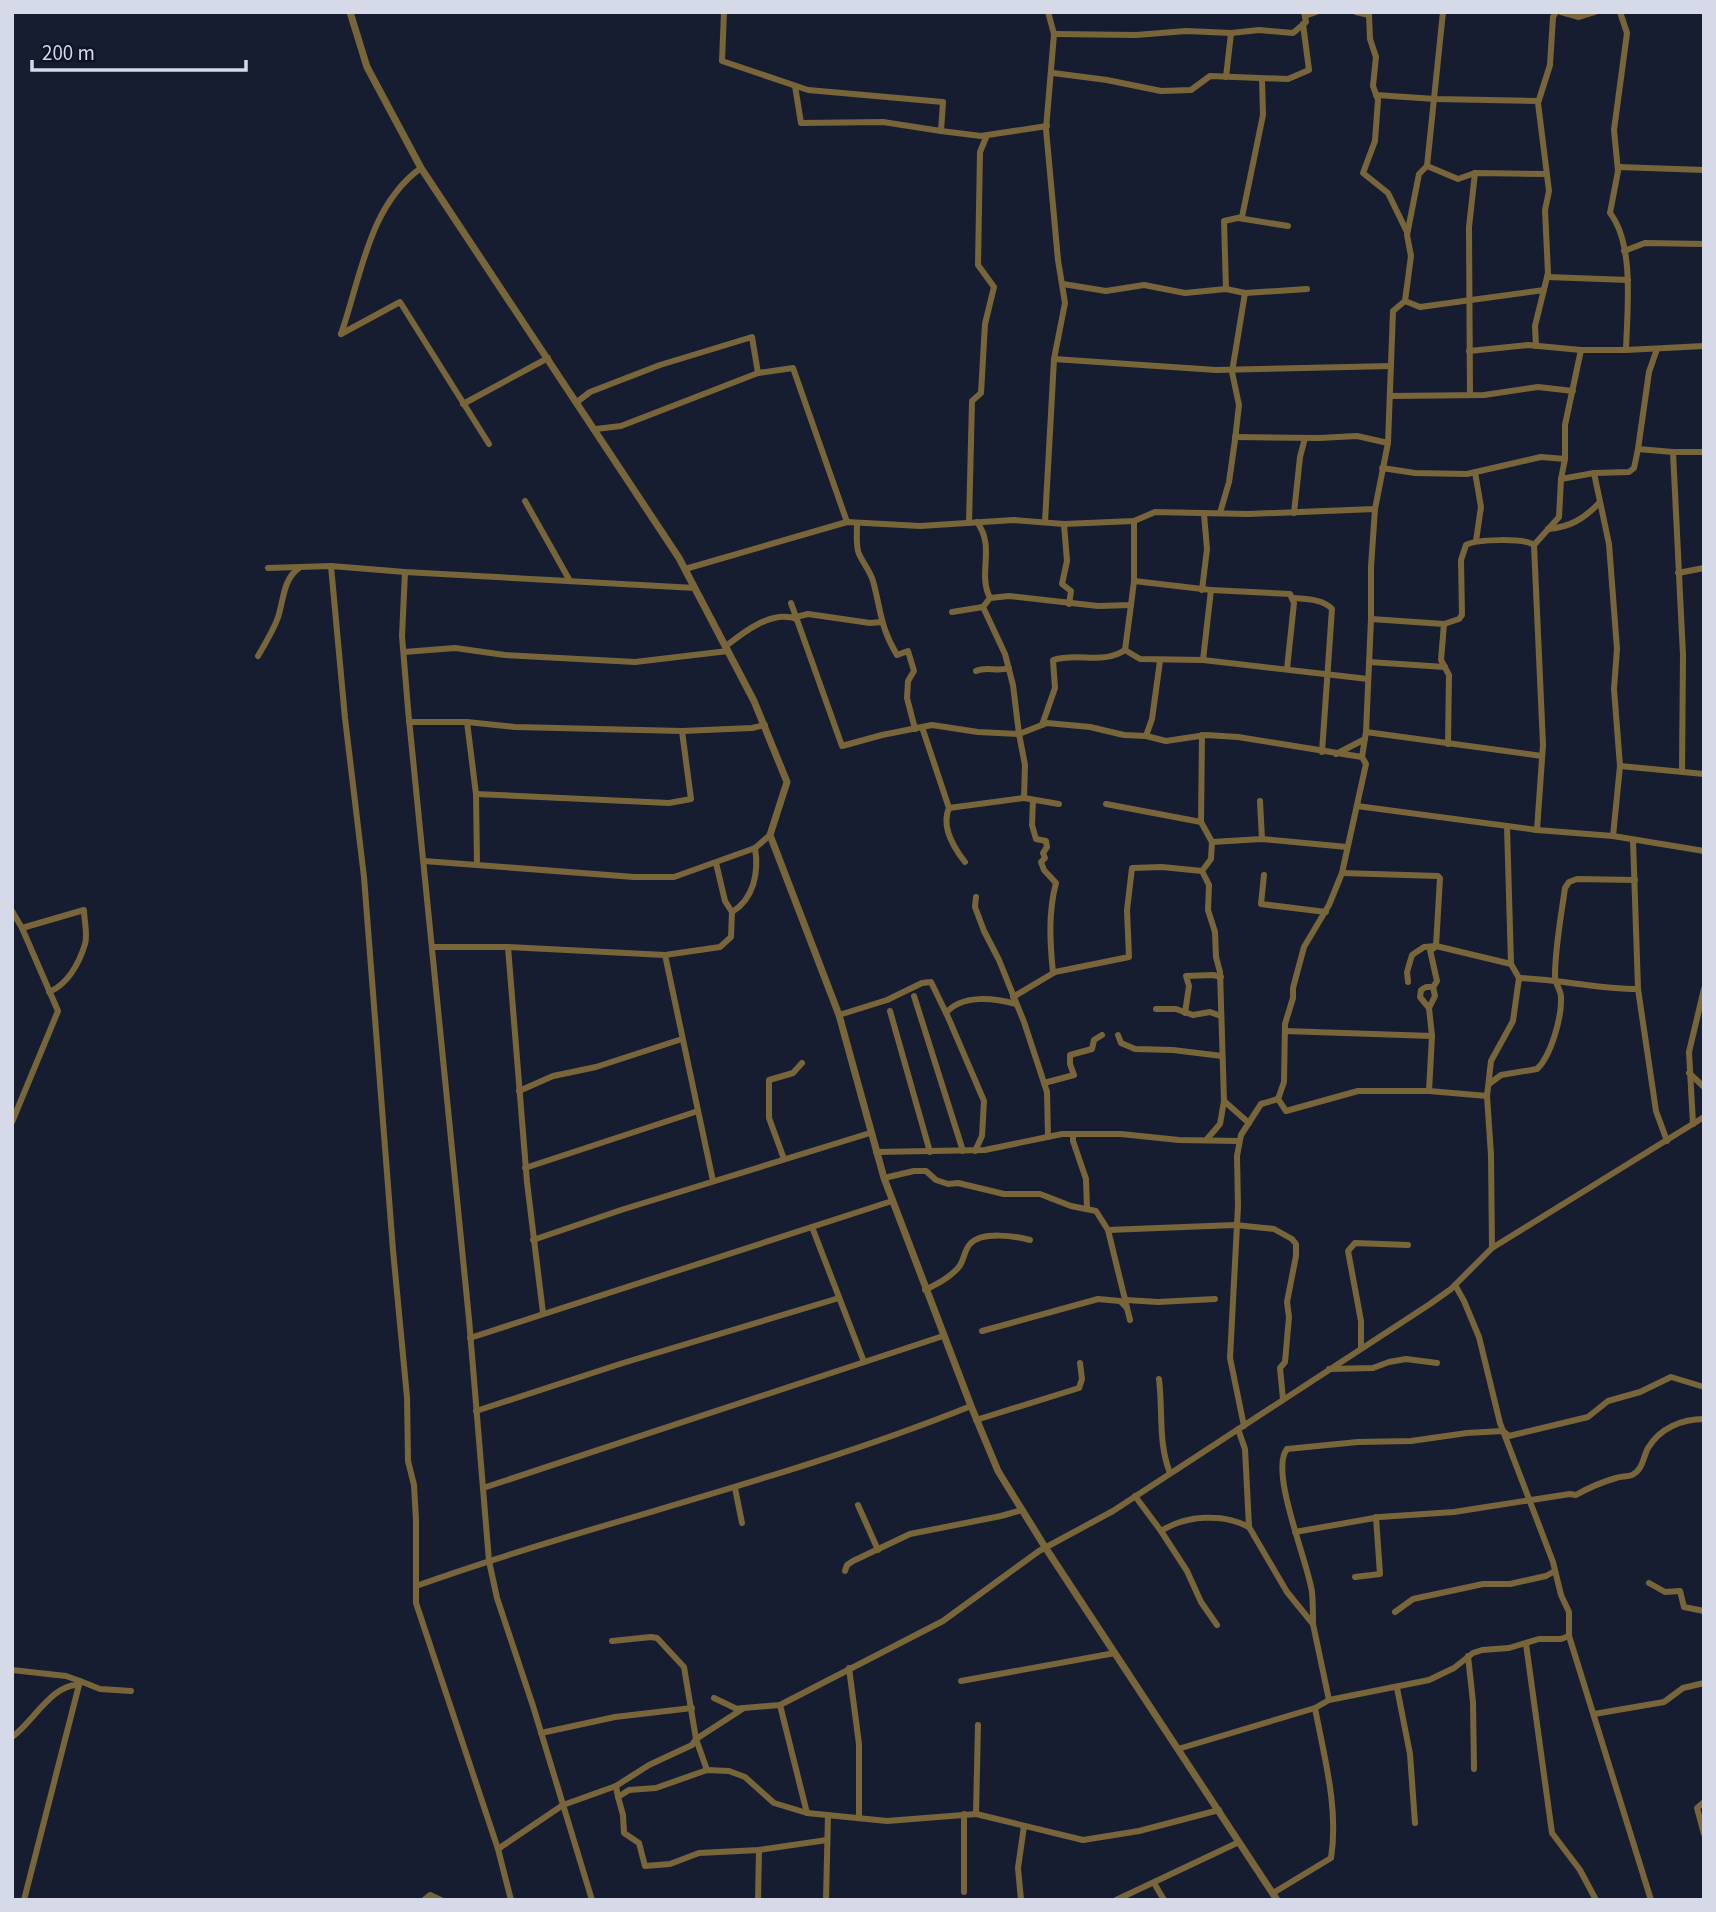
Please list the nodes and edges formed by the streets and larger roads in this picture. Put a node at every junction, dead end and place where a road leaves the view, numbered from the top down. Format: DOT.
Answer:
graph roads {
  1 [pos="350,12"];
  2 [pos="724,12"];
  3 [pos="1048,12"];
  4 [pos="1315,12"];
  5 [pos="1356,12"];
  6 [pos="1443,12"];
  7 [pos="1558,12"];
  8 [pos="1595,12"];
  9 [pos="1620,12"];
  10 [pos="1304,14"];
  11 [pos="1303,24"];
  12 [pos="1231,33"];
  13 [pos="1054,34"];
  14 [pos="1053,74"];
  15 [pos="1226,77"];
  16 [pos="1262,79"];
  17 [pos="796,86"];
  18 [pos="1376,95"];
  19 [pos="1435,99"];
  20 [pos="1538,101"];
  21 [pos="1047,126"];
  22 [pos="942,131"];
  23 [pos="987,135"];
  24 [pos="1427,166"];
  25 [pos="1618,167"];
  26 [pos="421,168"];
  27 [pos="1704,170"];
  28 [pos="1475,173"];
  29 [pos="1546,174"];
  30 [pos="1237,218"];
  31 [pos="1288,226"];
  32 [pos="1407,232"];
  33 [pos="1704,244"];
  34 [pos="1624,251"];
  35 [pos="1547,277"];
  36 [pos="1628,280"];
  37 [pos="1063,284"];
  38 [pos="1226,289"];
  39 [pos="1307,289"];
  40 [pos="1544,290"];
  41 [pos="1245,293"];
  42 [pos="1405,301"];
  43 [pos="1469,302"];
  44 [pos="1536,346"];
  45 [pos="1704,346"];
  46 [pos="1657,349"];
  47 [pos="1581,350"];
  48 [pos="1626,350"];
  49 [pos="1469,351"];
  50 [pos="548,358"];
  51 [pos="1054,359"];
  52 [pos="1391,366"];
  53 [pos="1232,369"];
  54 [pos="758,373"];
  55 [pos="1573,391"];
  56 [pos="1470,395"];
  57 [pos="1390,396"];
  58 [pos="577,402"];
  59 [pos="463,404"];
  60 [pos="596,429"];
  61 [pos="1236,437"];
  62 [pos="1305,438"];
  63 [pos="1388,443"];
  64 [pos="489,444"];
  65 [pos="1638,449"];
  66 [pos="1674,452"];
  67 [pos="1704,452"];
  68 [pos="1565,459"];
  69 [pos="1382,468"];
  70 [pos="1475,472"];
  71 [pos="1594,473"];
  72 [pos="1561,478"];
  73 [pos="525,501"];
  74 [pos="1599,503"];
  75 [pos="1376,509"];
  76 [pos="1220,513"];
  77 [pos="1294,513"];
  78 [pos="1204,514"];
  79 [pos="1134,521"];
  80 [pos="847,522"];
  81 [pos="977,522"];
  82 [pos="1045,522"];
  83 [pos="857,523"];
  84 [pos="969,523"];
  85 [pos="1064,524"];
  86 [pos="1548,529"];
  87 [pos="1476,541"];
  88 [pos="1534,545"];
  89 [pos="331,566"];
  90 [pos="301,567"];
  91 [pos="268,568"];
  92 [pos="1704,568"];
  93 [pos="685,569"];
  94 [pos="405,572"];
  95 [pos="1678,573"];
  96 [pos="570,581"];
  97 [pos="1134,581"];
  98 [pos="695,588"];
  99 [pos="1202,590"];
  100 [pos="1211,590"];
  101 [pos="990,598"];
  102 [pos="1293,598"];
  103 [pos="791,603"];
  104 [pos="1069,604"];
  105 [pos="1131,605"];
  106 [pos="983,607"];
  107 [pos="952,611"];
  108 [pos="797,618"];
  109 [pos="1371,619"];
  110 [pos="882,622"];
  111 [pos="1444,624"];
  112 [pos="727,648"];
  113 [pos="1125,650"];
  114 [pos="404,652"];
  115 [pos="258,656"];
  116 [pos="1203,660"];
  117 [pos="1160,661"];
  118 [pos="1368,662"];
  119 [pos="1445,667"];
  120 [pos="1009,668"];
  121 [pos="1287,669"];
  122 [pos="976,671"];
  123 [pos="1327,674"];
  124 [pos="1368,679"];
  125 [pos="409,722"];
  126 [pos="467,722"];
  127 [pos="765,725"];
  128 [pos="1042,725"];
  129 [pos="918,728"];
  130 [pos="682,731"];
  131 [pos="1019,734"];
  132 [pos="1202,735"];
  133 [pos="1365,735"];
  134 [pos="1146,736"];
  135 [pos="1448,744"];
  136 [pos="1322,752"];
  137 [pos="1335,755"];
  138 [pos="1542,756"];
  139 [pos="1362,757"];
  140 [pos="1620,766"];
  141 [pos="1682,771"];
  142 [pos="1704,775"];
  143 [pos="476,794"];
  144 [pos="1024,798"];
  145 [pos="1033,800"];
  146 [pos="1259,801"];
  147 [pos="1059,804"];
  148 [pos="1106,804"];
  149 [pos="1357,806"];
  150 [pos="949,808"];
  151 [pos="1201,822"];
  152 [pos="1507,826"];
  153 [pos="1537,830"];
  154 [pos="771,835"];
  155 [pos="1613,836"];
  156 [pos="1262,839"];
  157 [pos="1633,840"];
  158 [pos="1212,842"];
  159 [pos="1347,847"];
  160 [pos="755,848"];
  161 [pos="1704,851"];
  162 [pos="424,861"];
  163 [pos="965,862"];
  164 [pos="716,863"];
  165 [pos="477,865"];
  166 [pos="1202,871"];
  167 [pos="1342,873"];
  168 [pos="1264,874"];
  169 [pos="1634,880"];
  170 [pos="976,897"];
  171 [pos="12,911"];
  172 [pos="732,912"];
  173 [pos="1326,912"];
  174 [pos="22,928"];
  175 [pos="1436,946"];
  176 [pos="433,947"];
  177 [pos="508,947"];
  178 [pos="665,955"];
  179 [pos="1511,964"];
  180 [pos="1053,973"];
  181 [pos="1220,976"];
  182 [pos="1519,978"];
  183 [pos="1555,980"];
  184 [pos="1408,982"];
  185 [pos="1433,987"];
  186 [pos="1638,989"];
  187 [pos="1704,989"];
  188 [pos="49,992"];
  189 [pos="914,996"];
  190 [pos="1014,1000"];
  191 [pos="1429,1008"];
  192 [pos="1156,1009"];
  193 [pos="890,1011"];
  194 [pos="946,1013"];
  195 [pos="1185,1013"];
  196 [pos="839,1016"];
  197 [pos="1221,1016"];
  198 [pos="1285,1031"];
  199 [pos="1102,1035"];
  200 [pos="1118,1035"];
  201 [pos="1432,1036"];
  202 [pos="682,1039"];
  203 [pos="1222,1056"];
  204 [pos="802,1063"];
  205 [pos="1689,1073"];
  206 [pos="1044,1083"];
  207 [pos="1489,1084"];
  208 [pos="1704,1087"];
  209 [pos="519,1091"];
  210 [pos="1429,1091"];
  211 [pos="1487,1096"];
  212 [pos="1278,1099"];
  213 [pos="1224,1101"];
  214 [pos="698,1111"];
  215 [pos="1704,1117"];
  216 [pos="12,1122"];
  217 [pos="1250,1123"];
  218 [pos="1693,1124"];
  219 [pos="870,1133"];
  220 [pos="1073,1134"];
  221 [pos="1048,1137"];
  222 [pos="1206,1140"];
  223 [pos="1239,1141"];
  224 [pos="1667,1141"];
  225 [pos="975,1150"];
  226 [pos="963,1151"];
  227 [pos="930,1152"];
  228 [pos="876,1153"];
  229 [pos="784,1159"];
  230 [pos="526,1168"];
  231 [pos="884,1178"];
  232 [pos="713,1181"];
  233 [pos="892,1200"];
  234 [pos="1087,1208"];
  235 [pos="1235,1225"];
  236 [pos="812,1227"];
  237 [pos="1108,1230"];
  238 [pos="533,1240"];
  239 [pos="1030,1240"];
  240 [pos="1408,1245"];
  241 [pos="1492,1248"];
  242 [pos="1455,1285"];
  243 [pos="926,1290"];
  244 [pos="839,1298"];
  245 [pos="1215,1299"];
  246 [pos="1126,1300"];
  247 [pos="1128,1309"];
  248 [pos="543,1313"];
  249 [pos="1130,1320"];
  250 [pos="982,1331"];
  251 [pos="943,1336"];
  252 [pos="470,1338"];
  253 [pos="1362,1348"];
  254 [pos="864,1362"];
  255 [pos="1080,1363"];
  256 [pos="1437,1363"];
  257 [pos="1328,1369"];
  258 [pos="1159,1379"];
  259 [pos="1704,1387"];
  260 [pos="1283,1399"];
  261 [pos="971,1406"];
  262 [pos="476,1411"];
  263 [pos="1704,1419"];
  264 [pos="976,1420"];
  265 [pos="1241,1428"];
  266 [pos="1503,1431"];
  267 [pos="1170,1473"];
  268 [pos="483,1488"];
  269 [pos="735,1488"];
  270 [pos="1135,1496"];
  271 [pos="1529,1500"];
  272 [pos="858,1505"];
  273 [pos="1022,1510"];
  274 [pos="1376,1517"];
  275 [pos="742,1523"];
  276 [pos="1249,1527"];
  277 [pos="1161,1531"];
  278 [pos="1295,1532"];
  279 [pos="1045,1547"];
  280 [pos="878,1550"];
  281 [pos="489,1561"];
  282 [pos="845,1571"];
  283 [pos="1555,1571"];
  284 [pos="1355,1577"];
  285 [pos="1649,1583"];
  286 [pos="416,1586"];
  287 [pos="1704,1611"];
  288 [pos="1395,1612"];
  289 [pos="1217,1625"];
  290 [pos="1312,1625"];
  291 [pos="1569,1636"];
  292 [pos="612,1641"];
  293 [pos="1526,1644"];
  294 [pos="1115,1653"];
  295 [pos="1468,1656"];
  296 [pos="849,1668"];
  297 [pos="12,1670"];
  298 [pos="961,1681"];
  299 [pos="79,1683"];
  300 [pos="1704,1683"];
  301 [pos="1397,1688"];
  302 [pos="131,1691"];
  303 [pos="714,1698"];
  304 [pos="1329,1700"];
  305 [pos="780,1704"];
  306 [pos="692,1708"];
  307 [pos="744,1708"];
  308 [pos="1315,1708"];
  309 [pos="1594,1714"];
  310 [pos="978,1725"];
  311 [pos="541,1733"];
  312 [pos="12,1737"];
  313 [pos="696,1739"];
  314 [pos="1178,1749"];
  315 [pos="1474,1769"];
  316 [pos="707,1770"];
  317 [pos="617,1786"];
  318 [pos="618,1797"];
  319 [pos="1704,1802"];
  320 [pos="563,1805"];
  321 [pos="1219,1810"];
  322 [pos="807,1813"];
  323 [pos="964,1814"];
  324 [pos="976,1814"];
  325 [pos="828,1815"];
  326 [pos="859,1817"];
  327 [pos="1415,1823"];
  328 [pos="1024,1826"];
  329 [pos="1704,1834"];
  330 [pos="827,1840"];
  331 [pos="1239,1842"];
  332 [pos="498,1849"];
  333 [pos="759,1850"];
  334 [pos="1154,1883"];
  335 [pos="964,1892"];
  336 [pos="1275,1897"];
  337 [pos="24,1900"];
  338 [pos="424,1900"];
  339 [pos="441,1900"];
  340 [pos="511,1900"];
  341 [pos="592,1900"];
  342 [pos="758,1900"];
  343 [pos="826,1900"];
  344 [pos="1021,1900"];
  345 [pos="1116,1900"];
  346 [pos="1164,1900"];
  347 [pos="1596,1900"];
  348 [pos="1651,1900"];
  1 -- 26 [label="street"];
  2 -- 17 [label="street"];
  3 -- 13 [label="street"];
  4 -- 10 [label="street"];
  5 -- 18 [label="street"];
  6 -- 19 [label="street"];
  7 -- 8 [label="street"];
  7 -- 20 [label="street"];
  9 -- 25 [label="street"];
  10 -- 11 [label="street"];
  11 -- 12 [label="street"];
  11 -- 16 [label="street"];
  12 -- 13 [label="street"];
  12 -- 15 [label="street"];
  13 -- 14 [label="street"];
  14 -- 15 [label="street"];
  14 -- 21 [label="street"];
  15 -- 16 [label="street"];
  16 -- 30 [label="street"];
  17 -- 22 [label="street"];
  17 -- 22 [label="street"];
  18 -- 19 [label="street"];
  18 -- 32 [label="street"];
  19 -- 20 [label="street"];
  19 -- 24 [label="street"];
  20 -- 29 [label="street"];
  21 -- 23 [label="street"];
  21 -- 37 [label="street"];
  22 -- 23 [label="street"];
  23 -- 84 [label="street"];
  24 -- 28 [label="street"];
  24 -- 32 [label="street"];
  25 -- 27 [label="street"];
  25 -- 34 [label="street"];
  26 -- 50 [label="street"];
  26 -- 59 [label="street"];
  28 -- 29 [label="street"];
  28 -- 43 [label="street"];
  29 -- 35 [label="street"];
  30 -- 31 [label="street"];
  30 -- 38 [label="street"];
  32 -- 42 [label="street"];
  33 -- 34 [label="street"];
  34 -- 36 [label="street"];
  35 -- 36 [label="street"];
  35 -- 40 [label="street"];
  36 -- 48 [label="street"];
  37 -- 38 [label="street"];
  37 -- 51 [label="street"];
  38 -- 41 [label="street"];
  39 -- 41 [label="street"];
  40 -- 43 [label="street"];
  40 -- 44 [label="street"];
  41 -- 53 [label="street"];
  42 -- 43 [label="street"];
  42 -- 52 [label="street"];
  43 -- 49 [label="street"];
  44 -- 47 [label="street"];
  44 -- 49 [label="street"];
  45 -- 46 [label="street"];
  46 -- 48 [label="street"];
  46 -- 65 [label="street"];
  47 -- 48 [label="street"];
  47 -- 55 [label="street"];
  49 -- 56 [label="street"];
  50 -- 58 [label="street"];
  50 -- 59 [label="street"];
  51 -- 53 [label="street"];
  51 -- 82 [label="street"];
  52 -- 53 [label="street"];
  52 -- 57 [label="street"];
  53 -- 61 [label="street"];
  54 -- 58 [label="street"];
  54 -- 60 [label="street"];
  54 -- 80 [label="street"];
  55 -- 56 [label="street"];
  55 -- 68 [label="street"];
  56 -- 57 [label="street"];
  57 -- 63 [label="street"];
  58 -- 60 [label="street"];
  59 -- 64 [label="street"];
  60 -- 93 [label="street"];
  61 -- 62 [label="street"];
  61 -- 76 [label="street"];
  62 -- 63 [label="street"];
  62 -- 77 [label="street"];
  63 -- 69 [label="street"];
  65 -- 66 [label="street"];
  65 -- 71 [label="street"];
  66 -- 67 [label="street"];
  66 -- 95 [label="street"];
  68 -- 70 [label="street"];
  68 -- 72 [label="street"];
  69 -- 70 [label="street"];
  69 -- 75 [label="street"];
  70 -- 87 [label="street"];
  71 -- 72 [label="street"];
  71 -- 74 [label="street"];
  72 -- 86 [label="street"];
  73 -- 96 [label="street"];
  74 -- 86 [label="street"];
  74 -- 140 [label="street"];
  75 -- 77 [label="street"];
  75 -- 109 [label="street"];
  76 -- 77 [label="street"];
  76 -- 78 [label="street"];
  78 -- 79 [label="street"];
  78 -- 99 [label="street"];
  79 -- 85 [label="street"];
  79 -- 97 [label="street"];
  80 -- 83 [label="street"];
  80 -- 93 [label="street"];
  81 -- 82 [label="street"];
  81 -- 84 [label="street"];
  81 -- 101 [label="street"];
  82 -- 85 [label="street"];
  83 -- 84 [label="street"];
  83 -- 110 [label="street"];
  85 -- 104 [label="street"];
  86 -- 88 [label="street"];
  87 -- 88 [label="street"];
  87 -- 111 [label="street"];
  88 -- 138 [label="street"];
  89 -- 90 [label="street"];
  89 -- 94 [label="street"];
  89 -- 286 [label="street"];
  90 -- 91 [label="street"];
  90 -- 115 [label="street"];
  92 -- 95 [label="street"];
  93 -- 98 [label="street"];
  94 -- 96 [label="street"];
  94 -- 114 [label="street"];
  95 -- 141 [label="street"];
  96 -- 98 [label="street"];
  97 -- 99 [label="street"];
  97 -- 105 [label="street"];
  98 -- 112 [label="street"];
  99 -- 100 [label="street"];
  100 -- 102 [label="street"];
  100 -- 116 [label="street"];
  101 -- 104 [label="street"];
  101 -- 106 [label="street"];
  102 -- 121 [label="street"];
  102 -- 123 [label="street"];
  103 -- 108 [label="street"];
  104 -- 105 [label="street"];
  105 -- 113 [label="street"];
  106 -- 107 [label="street"];
  106 -- 120 [label="street"];
  108 -- 110 [label="street"];
  108 -- 112 [label="street"];
  108 -- 129 [label="street"];
  109 -- 111 [label="street"];
  109 -- 118 [label="street"];
  110 -- 129 [label="street"];
  111 -- 119 [label="street"];
  112 -- 114 [label="street"];
  112 -- 127 [label="street"];
  113 -- 117 [label="street"];
  113 -- 128 [label="street"];
  114 -- 125 [label="street"];
  116 -- 117 [label="street"];
  116 -- 121 [label="street"];
  117 -- 134 [label="street"];
  118 -- 119 [label="street"];
  118 -- 124 [label="street"];
  119 -- 135 [label="street"];
  120 -- 122 [label="street"];
  120 -- 131 [label="street"];
  121 -- 123 [label="street"];
  123 -- 124 [label="street"];
  123 -- 136 [label="street"];
  124 -- 133 [label="street"];
  125 -- 126 [label="street"];
  125 -- 162 [label="street"];
  126 -- 130 [label="street"];
  126 -- 143 [label="street"];
  127 -- 130 [label="street"];
  127 -- 154 [label="street"];
  128 -- 131 [label="street"];
  128 -- 134 [label="street"];
  129 -- 131 [label="street"];
  129 -- 150 [label="street"];
  130 -- 143 [label="street"];
  131 -- 144 [label="street"];
  132 -- 134 [label="street"];
  132 -- 136 [label="street"];
  132 -- 151 [label="street"];
  133 -- 135 [label="street"];
  133 -- 137 [label="street"];
  133 -- 139 [label="street"];
  135 -- 138 [label="street"];
  136 -- 137 [label="street"];
  137 -- 139 [label="street"];
  138 -- 153 [label="street"];
  139 -- 149 [label="street"];
  140 -- 141 [label="street"];
  140 -- 155 [label="street"];
  141 -- 142 [label="street"];
  143 -- 165 [label="street"];
  144 -- 145 [label="street"];
  144 -- 150 [label="street"];
  145 -- 147 [label="street"];
  145 -- 180 [label="street"];
  146 -- 156 [label="street"];
  148 -- 151 [label="street"];
  149 -- 152 [label="street"];
  149 -- 159 [label="street"];
  150 -- 163 [label="street"];
  151 -- 158 [label="street"];
  152 -- 153 [label="street"];
  152 -- 179 [label="street"];
  153 -- 155 [label="street"];
  154 -- 160 [label="street"];
  154 -- 196 [label="street"];
  155 -- 157 [label="street"];
  156 -- 158 [label="street"];
  156 -- 159 [label="street"];
  157 -- 161 [label="street"];
  157 -- 169 [label="street"];
  158 -- 166 [label="street"];
  159 -- 167 [label="street"];
  160 -- 164 [label="street"];
  160 -- 172 [label="street"];
  162 -- 165 [label="street"];
  162 -- 176 [label="street"];
  164 -- 165 [label="street"];
  164 -- 172 [label="street"];
  166 -- 180 [label="street"];
  166 -- 181 [label="street"];
  167 -- 173 [label="street"];
  167 -- 175 [label="street"];
  168 -- 173 [label="street"];
  169 -- 183 [label="street"];
  169 -- 186 [label="street"];
  170 -- 190 [label="street"];
  171 -- 174 [label="street"];
  172 -- 178 [label="street"];
  173 -- 198 [label="street"];
  174 -- 188 [label="street"];
  174 -- 188 [label="street"];
  175 -- 179 [label="street"];
  175 -- 184 [label="street"];
  175 -- 185 [label="street"];
  176 -- 177 [label="street"];
  176 -- 252 [label="street"];
  177 -- 178 [label="street"];
  177 -- 209 [label="street"];
  178 -- 202 [label="street"];
  179 -- 182 [label="street"];
  180 -- 190 [label="street"];
  181 -- 195 [label="street"];
  181 -- 197 [label="street"];
  182 -- 183 [label="street"];
  182 -- 207 [label="street"];
  183 -- 186 [label="street"];
  183 -- 207 [label="street"];
  185 -- 191 [label="street"];
  185 -- 191 [label="street"];
  186 -- 224 [label="street"];
  187 -- 205 [label="street"];
  188 -- 216 [label="street"];
  189 -- 226 [label="street"];
  190 -- 194 [label="street"];
  190 -- 206 [label="street"];
  191 -- 201 [label="street"];
  192 -- 195 [label="street"];
  193 -- 227 [label="street"];
  194 -- 196 [label="street"];
  194 -- 225 [label="street"];
  195 -- 197 [label="street"];
  196 -- 219 [label="street"];
  197 -- 203 [label="street"];
  198 -- 201 [label="street"];
  198 -- 212 [label="street"];
  199 -- 206 [label="street"];
  200 -- 203 [label="street"];
  201 -- 210 [label="street"];
  202 -- 209 [label="street"];
  202 -- 214 [label="street"];
  203 -- 213 [label="street"];
  204 -- 229 [label="street"];
  205 -- 208 [label="street"];
  205 -- 218 [label="street"];
  206 -- 221 [label="street"];
  207 -- 211 [label="street"];
  209 -- 230 [label="street"];
  210 -- 211 [label="street"];
  210 -- 212 [label="street"];
  211 -- 241 [label="street"];
  212 -- 217 [label="street"];
  213 -- 217 [label="street"];
  213 -- 222 [label="street"];
  214 -- 230 [label="street"];
  214 -- 232 [label="street"];
  215 -- 218 [label="street"];
  217 -- 223 [label="street"];
  218 -- 224 [label="street"];
  219 -- 228 [label="street"];
  219 -- 229 [label="street"];
  220 -- 221 [label="street"];
  220 -- 222 [label="street"];
  220 -- 234 [label="street"];
  221 -- 225 [label="street"];
  222 -- 223 [label="street"];
  223 -- 235 [label="street"];
  224 -- 241 [label="street"];
  225 -- 226 [label="street"];
  226 -- 227 [label="street"];
  227 -- 228 [label="street"];
  228 -- 231 [label="street"];
  229 -- 232 [label="street"];
  230 -- 238 [label="street"];
  231 -- 233 [label="street"];
  231 -- 234 [label="street"];
  232 -- 238 [label="street"];
  233 -- 236 [label="street"];
  233 -- 243 [label="street"];
  234 -- 237 [label="street"];
  235 -- 237 [label="street"];
  235 -- 260 [label="street"];
  235 -- 265 [label="street"];
  236 -- 244 [label="street"];
  236 -- 248 [label="street"];
  237 -- 246 [label="street"];
  238 -- 248 [label="street"];
  239 -- 243 [label="street"];
  240 -- 253 [label="street"];
  241 -- 242 [label="street"];
  242 -- 253 [label="street"];
  242 -- 266 [label="street"];
  243 -- 251 [label="street"];
  244 -- 254 [label="street"];
  244 -- 262 [label="street"];
  245 -- 246 [label="street"];
  246 -- 247 [label="street"];
  247 -- 249 [label="street"];
  247 -- 250 [label="street"];
  248 -- 252 [label="street"];
  251 -- 254 [label="street"];
  251 -- 261 [label="street"];
  252 -- 262 [label="street"];
  253 -- 257 [label="street"];
  254 -- 268 [label="street"];
  255 -- 264 [label="street"];
  256 -- 257 [label="street"];
  257 -- 260 [label="street"];
  258 -- 267 [label="street"];
  259 -- 266 [label="street"];
  260 -- 265 [label="street"];
  261 -- 264 [label="street"];
  261 -- 269 [label="street"];
  262 -- 268 [label="street"];
  263 -- 271 [label="street"];
  264 -- 273 [label="street"];
  265 -- 267 [label="street"];
  265 -- 276 [label="street"];
  266 -- 271 [label="street"];
  266 -- 278 [label="street"];
  267 -- 270 [label="street"];
  268 -- 281 [label="street"];
  269 -- 275 [label="street"];
  269 -- 281 [label="street"];
  270 -- 277 [label="street"];
  270 -- 279 [label="street"];
  271 -- 274 [label="street"];
  271 -- 283 [label="street"];
  272 -- 280 [label="street"];
  273 -- 279 [label="street"];
  273 -- 280 [label="street"];
  274 -- 278 [label="street"];
  274 -- 284 [label="street"];
  276 -- 277 [label="street"];
  276 -- 290 [label="street"];
  277 -- 289 [label="street"];
  278 -- 290 [label="street"];
  279 -- 294 [label="street"];
  279 -- 296 [label="street"];
  280 -- 282 [label="street"];
  281 -- 286 [label="street"];
  281 -- 311 [label="street"];
  283 -- 288 [label="street"];
  283 -- 291 [label="street"];
  285 -- 287 [label="street"];
  286 -- 332 [label="street"];
  290 -- 304 [label="street"];
  291 -- 293 [label="street"];
  291 -- 309 [label="street"];
  292 -- 306 [label="street"];
  293 -- 295 [label="street"];
  293 -- 347 [label="street"];
  294 -- 298 [label="street"];
  294 -- 314 [label="street"];
  295 -- 301 [label="street"];
  295 -- 315 [label="street"];
  296 -- 305 [label="street"];
  296 -- 326 [label="street"];
  297 -- 299 [label="street"];
  299 -- 302 [label="street"];
  299 -- 312 [label="street"];
  299 -- 337 [label="street"];
  300 -- 309 [label="street"];
  301 -- 304 [label="street"];
  301 -- 327 [label="street"];
  303 -- 307 [label="street"];
  304 -- 308 [label="street"];
  305 -- 307 [label="street"];
  305 -- 322 [label="street"];
  306 -- 311 [label="street"];
  306 -- 313 [label="street"];
  307 -- 313 [label="street"];
  308 -- 314 [label="street"];
  308 -- 336 [label="street"];
  309 -- 348 [label="street"];
  310 -- 324 [label="street"];
  311 -- 320 [label="street"];
  313 -- 316 [label="street"];
  313 -- 317 [label="street"];
  314 -- 321 [label="street"];
  316 -- 318 [label="street"];
  316 -- 322 [label="street"];
  317 -- 318 [label="street"];
  317 -- 320 [label="street"];
  318 -- 333 [label="street"];
  319 -- 329 [label="street"];
  320 -- 332 [label="street"];
  320 -- 341 [label="street"];
  321 -- 328 [label="street"];
  321 -- 331 [label="street"];
  322 -- 325 [label="street"];
  323 -- 324 [label="street"];
  323 -- 326 [label="street"];
  323 -- 335 [label="street"];
  324 -- 328 [label="street"];
  325 -- 326 [label="street"];
  325 -- 330 [label="street"];
  328 -- 344 [label="street"];
  330 -- 333 [label="street"];
  330 -- 343 [label="street"];
  331 -- 334 [label="street"];
  331 -- 336 [label="street"];
  332 -- 340 [label="street"];
  333 -- 342 [label="street"];
  334 -- 345 [label="street"];
  334 -- 346 [label="street"];
  338 -- 339 [label="street"];
}
